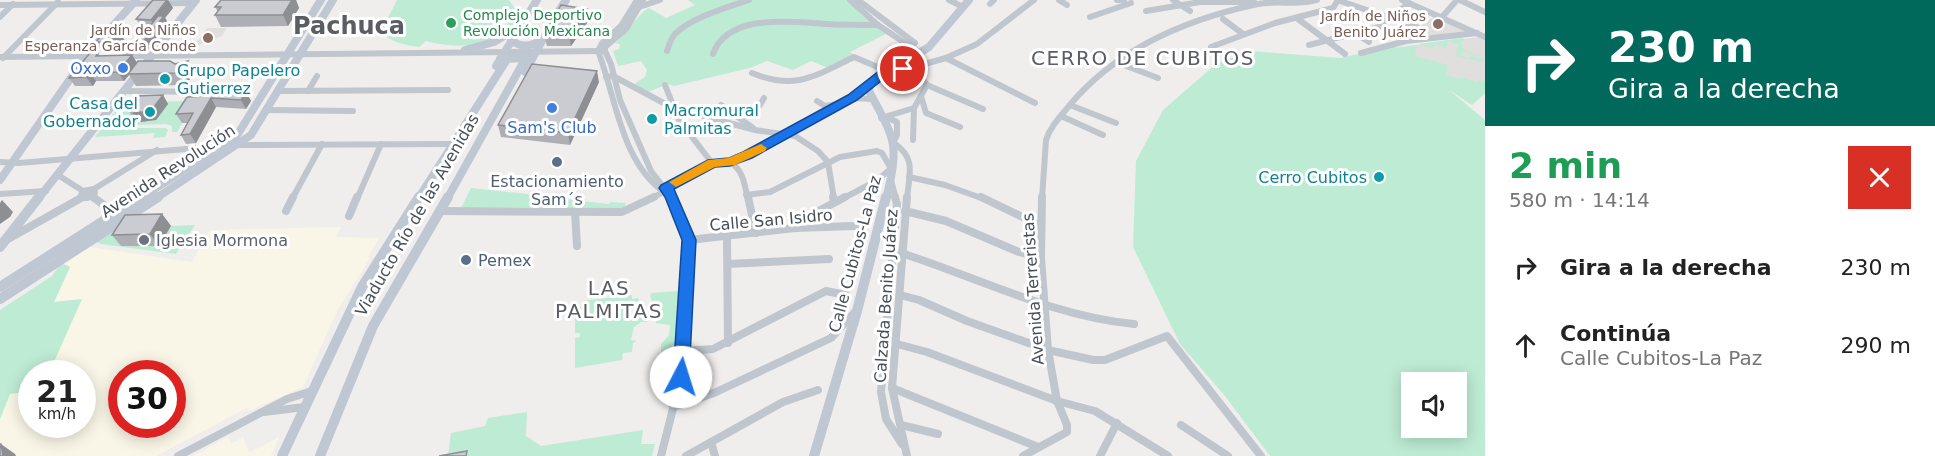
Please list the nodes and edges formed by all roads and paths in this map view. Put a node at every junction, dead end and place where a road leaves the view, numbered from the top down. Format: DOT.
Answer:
graph roads {
  1 [pos="321,0"];
  2 [pos="333,0"];
  3 [pos="537,0"];
  4 [pos="543,0"];
  5 [pos="637,0"];
  6 [pos="643,0"];
  7 [pos="660,0"];
  8 [pos="749,0"];
  9 [pos="850,0"];
  10 [pos="858,0"];
  11 [pos="949,0"];
  12 [pos="969,0"];
  13 [pos="1034,0"];
  14 [pos="1059,0"];
  15 [pos="1117,0"];
  16 [pos="1173,0"];
  17 [pos="1317,0"];
  18 [pos="1338,0"];
  19 [pos="1402,0"];
  20 [pos="1459,0"];
  21 [pos="195,1"];
  22 [pos="562,1"];
  23 [pos="1127,1"];
  24 [pos="1239,1"];
  25 [pos="58,2"];
  26 [pos="135,2"];
  27 [pos="1266,2"];
  28 [pos="1409,3"];
  29 [pos="13,4"];
  30 [pos="1180,4"];
  31 [pos="0,5"];
  32 [pos="1067,5"];
  33 [pos="639,7"];
  34 [pos="963,7"];
  35 [pos="631,10"];
  36 [pos="1146,11"];
  37 [pos="1190,11"];
  38 [pos="1485,12"];
  39 [pos="0,17"];
  40 [pos="1090,17"];
  41 [pos="1442,17"];
  42 [pos="1222,19"];
  43 [pos="1298,19"];
  44 [pos="1391,19"];
  45 [pos="1416,19"];
  46 [pos="1407,24"];
  47 [pos="879,25"];
  48 [pos="518,27"];
  49 [pos="1417,27"];
  50 [pos="1355,33"];
  51 [pos="1477,33"];
  52 [pos="1243,34"];
  53 [pos="1485,37"];
  54 [pos="514,40"];
  55 [pos="1328,40"];
  56 [pos="1369,42"];
  57 [pos="1309,45"];
  58 [pos="1211,47"];
  59 [pos="601,49"];
  60 [pos="465,50"];
  61 [pos="534,51"];
  62 [pos="667,51"];
  63 [pos="922,51"];
  64 [pos="301,53"];
  65 [pos="430,53"];
  66 [pos="1361,53"];
  67 [pos="289,54"];
  68 [pos="713,54"];
  69 [pos="1345,54"];
  70 [pos="194,55"];
  71 [pos="86,56"];
  72 [pos="101,56"];
  73 [pos="122,56"];
  74 [pos="152,56"];
  75 [pos="504,56"];
  76 [pos="1,58"];
  77 [pos="946,58"];
  78 [pos="1116,62"];
  79 [pos="187,64"];
  80 [pos="890,69"];
  81 [pos="903,69"];
  82 [pos="752,73"];
  83 [pos="317,76"];
  84 [pos="614,76"];
  85 [pos="606,77"];
  86 [pos="1158,78"];
  87 [pos="870,84"];
  88 [pos="927,85"];
  89 [pos="665,86"];
  90 [pos="448,90"];
  91 [pos="124,91"];
  92 [pos="278,91"];
  93 [pos="308,91"];
  94 [pos="212,92"];
  95 [pos="921,96"];
  96 [pos="852,98"];
  97 [pos="764,99"];
  98 [pos="873,99"];
  99 [pos="818,101"];
  100 [pos="1035,103"];
  101 [pos="841,104"];
  102 [pos="721,105"];
  103 [pos="1070,105"];
  104 [pos="673,108"];
  105 [pos="914,108"];
  106 [pos="983,109"];
  107 [pos="267,110"];
  108 [pos="353,111"];
  109 [pos="739,116"];
  110 [pos="1061,116"];
  111 [pos="884,117"];
  112 [pos="1116,123"];
  113 [pos="960,127"];
  114 [pos="755,130"];
  115 [pos="786,134"];
  116 [pos="1102,135"];
  117 [pos="913,140"];
  118 [pos="894,142"];
  119 [pos="322,144"];
  120 [pos="381,144"];
  121 [pos="452,144"];
  122 [pos="225,145"];
  123 [pos="239,145"];
  124 [pos="158,150"];
  125 [pos="71,158"];
  126 [pos="0,162"];
  127 [pos="730,162"];
  128 [pos="828,162"];
  129 [pos="13,163"];
  130 [pos="712,163"];
  131 [pos="892,167"];
  132 [pos="58,175"];
  133 [pos="909,177"];
  134 [pos="0,180"];
  135 [pos="891,180"];
  136 [pos="46,191"];
  137 [pos="92,192"];
  138 [pos="666,192"];
  139 [pos="0,194"];
  140 [pos="82,194"];
  141 [pos="746,195"];
  142 [pos="834,202"];
  143 [pos="286,211"];
  144 [pos="439,211"];
  145 [pos="904,211"];
  146 [pos="576,212"];
  147 [pos="116,214"];
  148 [pos="349,216"];
  149 [pos="855,226"];
  150 [pos="1041,226"];
  151 [pos="795,228"];
  152 [pos="756,233"];
  153 [pos="728,237"];
  154 [pos="689,240"];
  155 [pos="3,244"];
  156 [pos="577,246"];
  157 [pos="901,253"];
  158 [pos="1041,258"];
  159 [pos="829,259"];
  160 [pos="728,264"];
  161 [pos="0,287"];
  162 [pos="846,295"];
  163 [pos="900,295"];
  164 [pos="0,299"];
  165 [pos="1047,306"];
  166 [pos="857,311"];
  167 [pos="1134,324"];
  168 [pos="728,343"];
  169 [pos="897,344"];
  170 [pos="1048,350"];
  171 [pos="683,351"];
  172 [pos="892,388"];
  173 [pos="818,390"];
  174 [pos="312,391"];
  175 [pos="1057,401"];
  176 [pos="304,407"];
  177 [pos="673,407"];
  178 [pos="262,412"];
  179 [pos="1116,423"];
  180 [pos="1181,425"];
  181 [pos="901,426"];
  182 [pos="938,434"];
  183 [pos="711,442"];
  184 [pos="905,447"];
  185 [pos="1038,447"];
  186 [pos="178,456"];
  187 [pos="282,456"];
  188 [pos="320,456"];
  189 [pos="661,456"];
  190 [pos="686,456"];
  191 [pos="715,456"];
  192 [pos="814,456"];
  193 [pos="908,456"];
  194 [pos="1023,456"];
  195 [pos="1100,456"];
  196 [pos="1168,456"];
  197 [pos="1228,456"];
  198 [pos="1261,456"];
  1 -- 67 [label="main road, Avenida Revolución"];
  2 -- 64 [label="main road, Avenida Revolución"];
  3 -- 48 [label="main road, Viaducto Río de las Avenidas"];
  4 -- 54 [label="main road, Viaducto Río de las Avenidas"];
  5 -- 35 [label="street"];
  6 -- 33 [label="street"];
  7 -- 33 [label="street"];
  8 -- 62 [label="street"];
  9 -- 47 [label="street"];
  10 -- 63 [label="street"];
  11 -- 34 [label="street"];
  12 -- 34 [label="main road"];
  13 -- 77 [label="street"];
  14 -- 32 [label="street"];
  15 -- 23 [label="street"];
  16 -- 30 [label="street"];
  17 -- 27 [label="street, Avenida Terreristas"];
  18 -- 43 [label="street"];
  18 -- 44 [label="street"];
  19 -- 28 [label="street"];
  20 -- 38 [label="street"];
  20 -- 41 [label="street"];
  21 -- 26 [label="street"];
  21 -- 74 [label="main road"];
  22 -- 61 [label="main road, Viaducto Río de las Avenidas"];
  23 -- 40 [label="street"];
  24 -- 27 [label="street"];
  24 -- 30 [label="street"];
  25 -- 26 [label="street"];
  25 -- 29 [label="street"];
  25 -- 76 [label="street"];
  26 -- 71 [label="main road"];
  27 -- 78 [label="street, Avenida Terreristas"];
  28 -- 41 [label="street"];
  28 -- 44 [label="street"];
  29 -- 31 [label="street"];
  29 -- 39 [label="street"];
  30 -- 36 [label="street"];
  30 -- 37 [label="street"];
  33 -- 35 [label="street"];
  33 -- 59 [label="street"];
  34 -- 63 [label="main road"];
  35 -- 59 [label="street"];
  41 -- 51 [label="street"];
  42 -- 52 [label="street"];
  43 -- 52 [label="street"];
  43 -- 55 [label="street"];
  44 -- 46 [label="street"];
  44 -- 50 [label="street"];
  45 -- 46 [label="street"];
  46 -- 49 [label="street"];
  47 -- 63 [label="street"];
  47 -- 68 [label="street"];
  48 -- 54 [label="main road, Viaducto Río de las Avenidas"];
  48 -- 60 [label="main road"];
  50 -- 55 [label="street"];
  50 -- 56 [label="street"];
  51 -- 53 [label="street"];
  51 -- 66 [label="street"];
  52 -- 58 [label="street"];
  54 -- 61 [label="main road"];
  54 -- 75 [label="main road, Viaducto Río de las Avenidas"];
  55 -- 57 [label="street"];
  55 -- 69 [label="street"];
  59 -- 61 [label="street"];
  59 -- 84 [label="street"];
  59 -- 85 [label="street"];
  60 -- 65 [label="street"];
  60 -- 75 [label="street"];
  61 -- 75 [label="main road"];
  61 -- 144 [label="main road, Viaducto Río de las Avenidas"];
  63 -- 80 [label="main road"];
  64 -- 65 [label="street"];
  64 -- 67 [label="street"];
  64 -- 92 [label="main road, Avenida Revolución"];
  65 -- 75 [label="street"];
  67 -- 70 [label="street"];
  67 -- 122 [label="main road, Avenida Revolución"];
  70 -- 74 [label="street"];
  70 -- 79 [label="street"];
  71 -- 72 [label="street"];
  71 -- 76 [label="street"];
  71 -- 129 [label="main road"];
  73 -- 74 [label="street"];
  74 -- 91 [label="main road"];
  75 -- 121 [label="main road, Viaducto Río de las Avenidas"];
  77 -- 81 [label="street"];
  77 -- 100 [label="street"];
  78 -- 86 [label="street"];
  78 -- 103 [label="street, Avenida Terreristas"];
  80 -- 81 [label="street"];
  80 -- 82 [label="street"];
  80 -- 87 [label="main road"];
  81 -- 88 [label="street"];
  83 -- 93 [label="street"];
  84 -- 85 [label="street"];
  84 -- 104 [label="street"];
  84 -- 138 [label="street"];
  85 -- 138 [label="street"];
  87 -- 96 [label="street"];
  87 -- 98 [label="main road, Calle Cubitos-La Paz"];
  88 -- 95 [label="street"];
  88 -- 106 [label="street"];
  89 -- 104 [label="street"];
  90 -- 93 [label="street"];
  91 -- 94 [label="street"];
  91 -- 125 [label="main road"];
  92 -- 93 [label="street"];
  92 -- 107 [label="main road, Avenida Revolución"];
  95 -- 105 [label="street"];
  95 -- 113 [label="street"];
  96 -- 98 [label="street"];
  96 -- 101 [label="street"];
  97 -- 109 [label="street"];
  98 -- 111 [label="main road, Calle Cubitos-La Paz"];
  99 -- 101 [label="street"];
  101 -- 115 [label="street"];
  102 -- 109 [label="street"];
  103 -- 110 [label="street, Avenida Terreristas"];
  103 -- 112 [label="street"];
  104 -- 114 [label="street"];
  104 -- 130 [label="street"];
  105 -- 111 [label="street"];
  105 -- 117 [label="street"];
  107 -- 108 [label="street"];
  107 -- 123 [label="main road, Avenida Revolución"];
  109 -- 114 [label="street"];
  110 -- 116 [label="street"];
  110 -- 150 [label="street, Avenida Terreristas"];
  111 -- 118 [label="main road, Calle Cubitos-La Paz"];
  114 -- 115 [label="street"];
  115 -- 127 [label="street"];
  115 -- 128 [label="street"];
  118 -- 131 [label="main road, Calle Cubitos-La Paz"];
  118 -- 133 [label="street, Calzada Benito Juárez"];
  119 -- 120 [label="street"];
  119 -- 123 [label="street"];
  119 -- 143 [label="street"];
  120 -- 121 [label="street"];
  120 -- 148 [label="street"];
  121 -- 174 [label="main road, Viaducto Río de las Avenidas"];
  122 -- 123 [label="street"];
  122 -- 124 [label="street"];
  122 -- 147 [label="main road, Avenida Revolución"];
  123 -- 164 [label="main road, Avenida Revolución"];
  124 -- 125 [label="street"];
  124 -- 137 [label="street"];
  125 -- 129 [label="street"];
  125 -- 132 [label="main road"];
  126 -- 129 [label="street"];
  127 -- 130 [label="street"];
  127 -- 141 [label="street"];
  128 -- 131 [label="street"];
  128 -- 141 [label="street"];
  128 -- 142 [label="street"];
  129 -- 134 [label="main road"];
  130 -- 138 [label="street"];
  131 -- 135 [label="main road, Calle Cubitos-La Paz"];
  131 -- 142 [label="street"];
  132 -- 136 [label="main road"];
  132 -- 140 [label="street"];
  133 -- 145 [label="street, Calzada Benito Juárez"];
  133 -- 150 [label="street"];
  135 -- 166 [label="main road, Calle Cubitos-La Paz"];
  135 -- 184 [label="street"];
  136 -- 139 [label="street"];
  136 -- 155 [label="main road"];
  137 -- 140 [label="street"];
  137 -- 147 [label="street"];
  138 -- 146 [label="street"];
  138 -- 154 [label="street"];
  140 -- 155 [label="street"];
  141 -- 152 [label="street"];
  142 -- 151 [label="street"];
  144 -- 146 [label="street"];
  144 -- 188 [label="main road, Viaducto Río de las Avenidas"];
  145 -- 157 [label="street, Calzada Benito Juárez"];
  145 -- 158 [label="street"];
  146 -- 156 [label="street"];
  147 -- 161 [label="main road, Avenida Revolución"];
  149 -- 151 [label="street, Calle San Isidro"];
  150 -- 158 [label="street, Avenida Terreristas"];
  151 -- 152 [label="street, Calle San Isidro"];
  152 -- 153 [label="street, Calle San Isidro"];
  153 -- 154 [label="street, Calle San Isidro"];
  153 -- 160 [label="street"];
  154 -- 171 [label="street"];
  157 -- 163 [label="street, Calzada Benito Juárez"];
  157 -- 165 [label="street"];
  158 -- 165 [label="street, Avenida Terreristas"];
  159 -- 160 [label="street"];
  160 -- 168 [label="street"];
  162 -- 168 [label="street"];
  163 -- 169 [label="street, Calzada Benito Juárez"];
  163 -- 170 [label="street"];
  165 -- 167 [label="street"];
  165 -- 170 [label="street, Avenida Terreristas"];
  166 -- 177 [label="street"];
  166 -- 192 [label="main road, Calle Cubitos-La Paz"];
  168 -- 171 [label="street"];
  169 -- 172 [label="street, Calzada Benito Juárez"];
  169 -- 175 [label="street"];
  170 -- 175 [label="street, Avenida Terreristas"];
  170 -- 198 [label="street"];
  171 -- 177 [label="street"];
  172 -- 181 [label="street, Calzada Benito Juárez"];
  172 -- 185 [label="street"];
  173 -- 183 [label="street"];
  174 -- 176 [label="main road, Viaducto Río de las Avenidas"];
  174 -- 178 [label="street"];
  175 -- 179 [label="street"];
  175 -- 185 [label="street, Avenida Terreristas"];
  176 -- 178 [label="street"];
  176 -- 187 [label="main road, Viaducto Río de las Avenidas"];
  177 -- 189 [label="street"];
  178 -- 186 [label="street"];
  179 -- 195 [label="street"];
  179 -- 196 [label="street"];
  180 -- 197 [label="street"];
  181 -- 182 [label="street"];
  181 -- 184 [label="street, Calzada Benito Juárez"];
  183 -- 190 [label="street"];
  183 -- 191 [label="street"];
  184 -- 193 [label="street, Calzada Benito Juárez"];
  185 -- 194 [label="street"];
}
